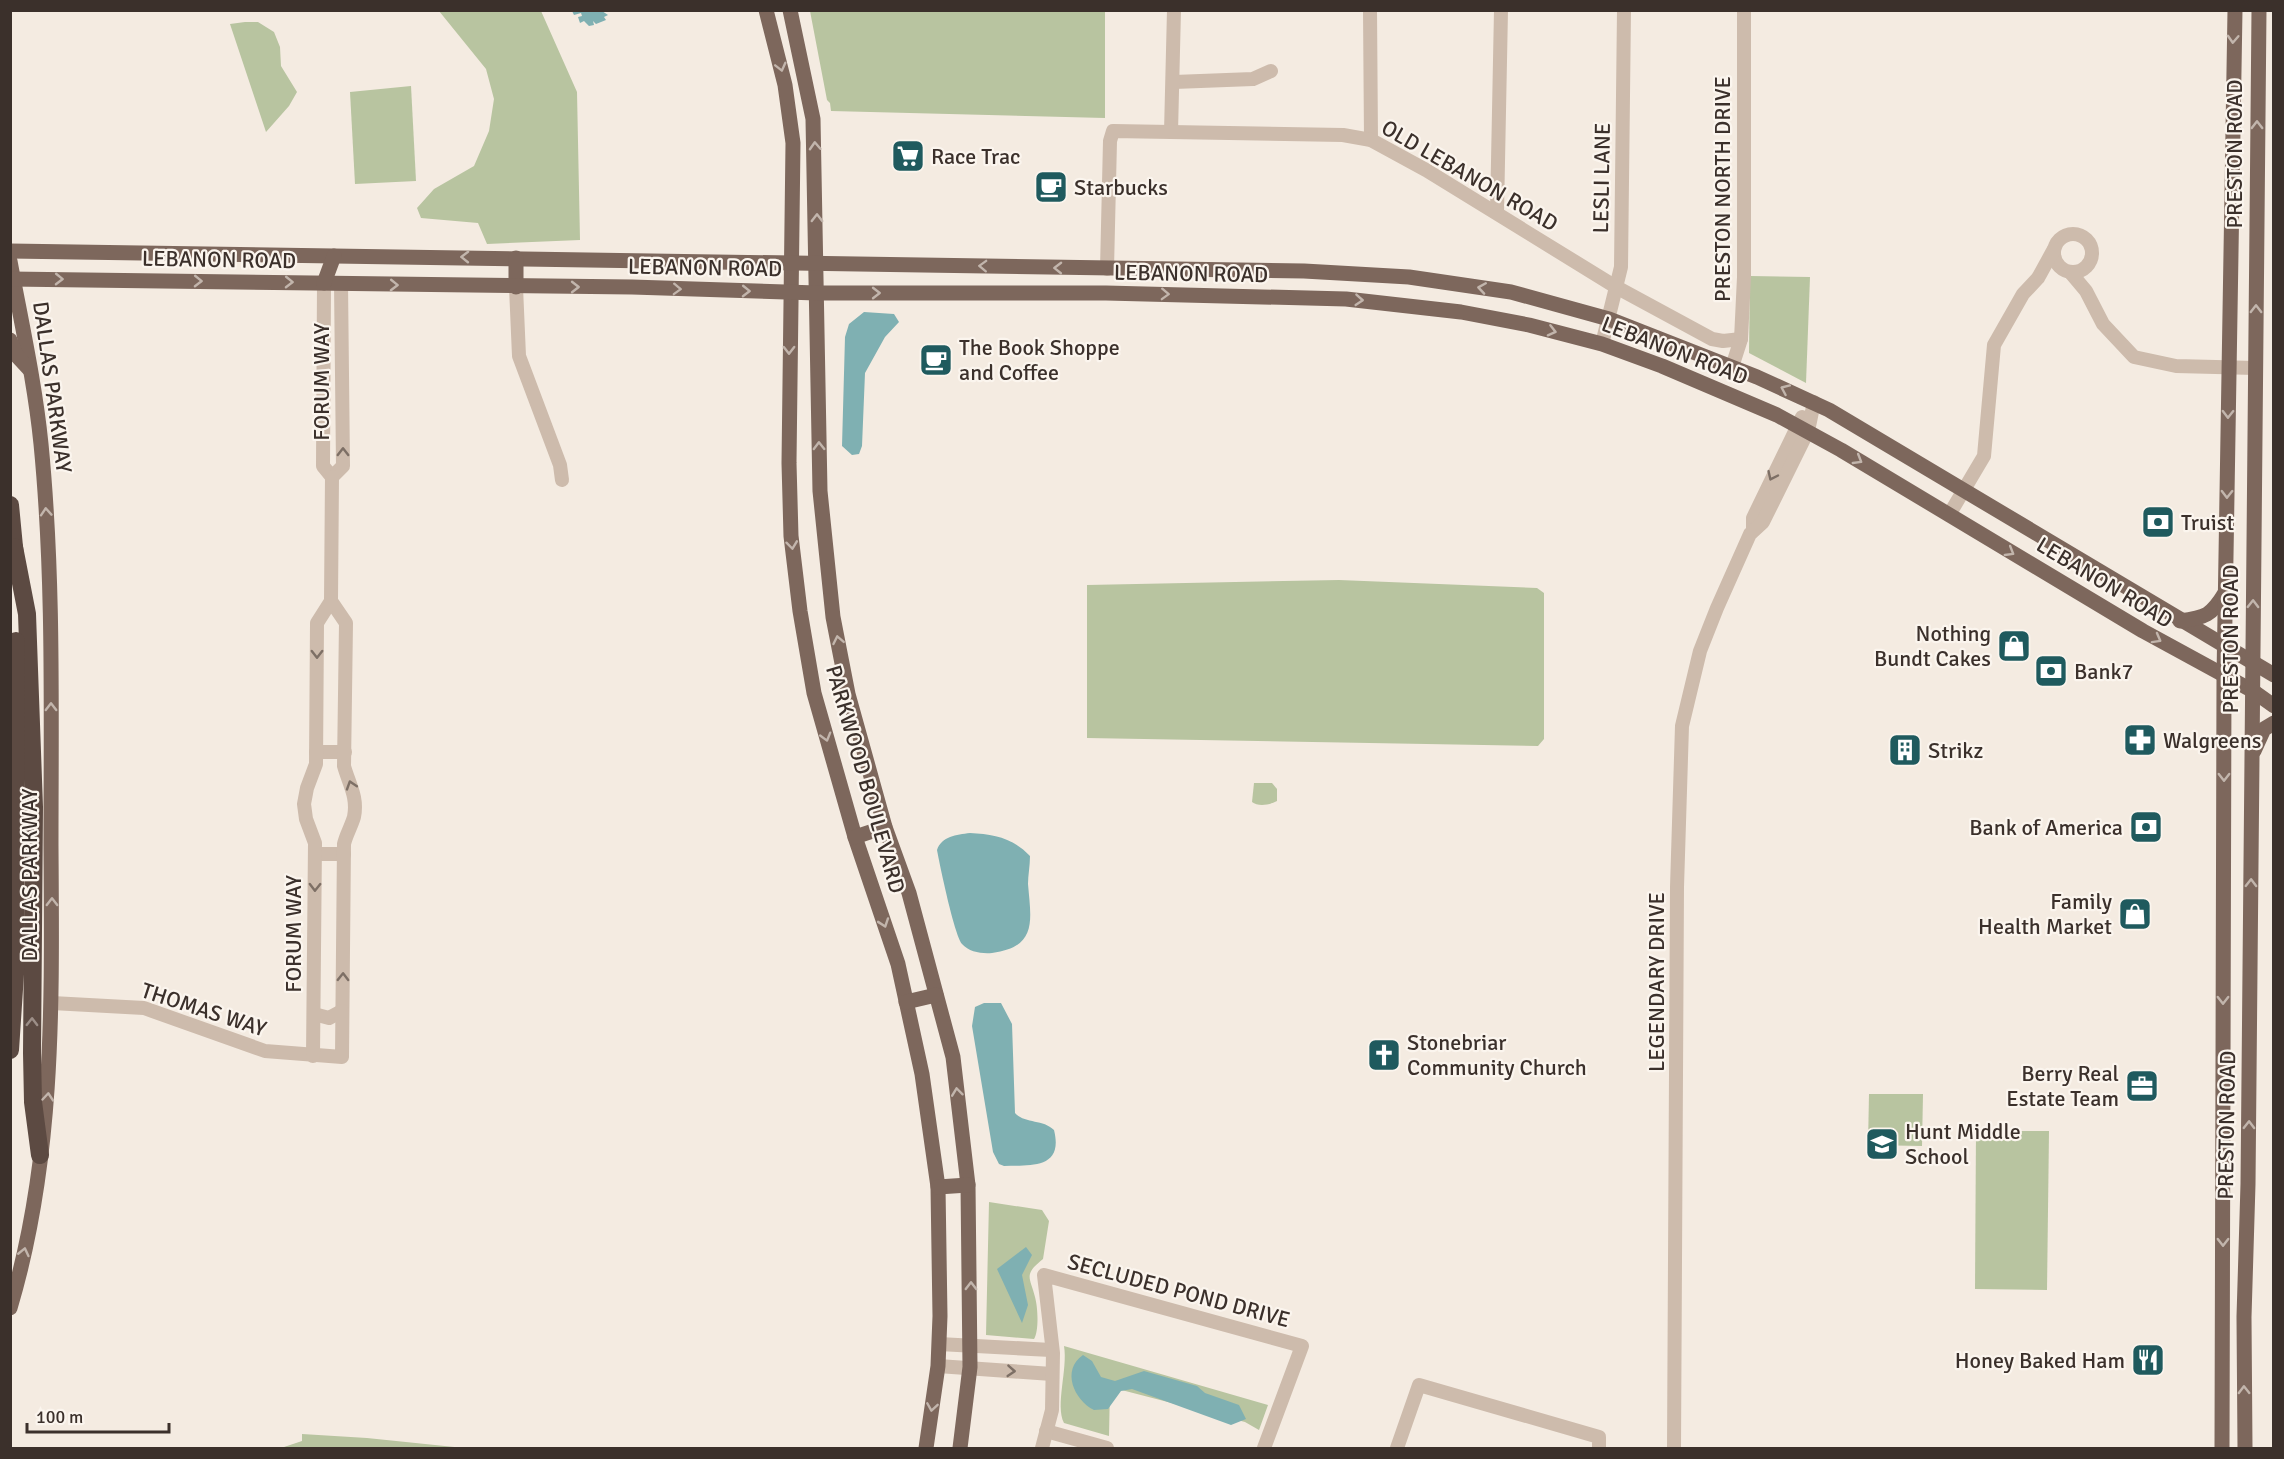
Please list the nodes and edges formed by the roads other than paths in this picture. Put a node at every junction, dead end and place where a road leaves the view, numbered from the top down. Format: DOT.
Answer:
graph roads {
  1 [pos="766,10"];
  2 [pos="790,10"];
  3 [pos="1174,10"];
  4 [pos="1370,10"];
  5 [pos="1501,10"];
  6 [pos="1624,10"];
  7 [pos="1744,10"];
  8 [pos="2235,10"];
  9 [pos="2259,10"];
  10 [pos="2232,67"];
  11 [pos="2256,67"];
  12 [pos="1271,71"];
  13 [pos="1174,82"];
  14 [pos="1171,132"];
  15 [pos="1371,140"];
  16 [pos="1497,212"];
  17 [pos="2054,249"];
  18 [pos="10,251"];
  19 [pos="334,256"];
  20 [pos="516,258"];
  21 [pos="10,261"];
  22 [pos="792,264"];
  23 [pos="817,264"];
  24 [pos="2088,265"];
  25 [pos="1107,269"];
  26 [pos="2065,270"];
  27 [pos="2038,278"];
  28 [pos="12,279"];
  29 [pos="324,283"];
  30 [pos="341,284"];
  31 [pos="516,287"];
  32 [pos="1617,287"];
  33 [pos="2086,291"];
  34 [pos="790,292"];
  35 [pos="817,293"];
  36 [pos="1106,293"];
  37 [pos="1609,318"];
  38 [pos="1741,339"];
  39 [pos="10,340"];
  40 [pos="1602,344"];
  41 [pos="1732,367"];
  42 [pos="2229,368"];
  43 [pos="2255,368"];
  44 [pos="29,369"];
  45 [pos="1814,402"];
  46 [pos="1802,428"];
  47 [pos="332,477"];
  48 [pos="562,480"];
  49 [pos="1965,490"];
  50 [pos="10,505"];
  51 [pos="1949,515"];
  52 [pos="14,547"];
  53 [pos="2225,593"];
  54 [pos="331,601"];
  55 [pos="2180,621"];
  56 [pos="2224,647"];
  57 [pos="2253,663"];
  58 [pos="2274,675"];
  59 [pos="2224,676"];
  60 [pos="2253,692"];
  61 [pos="2274,706"];
  62 [pos="2274,723"];
  63 [pos="316,752"];
  64 [pos="345,752"];
  65 [pos="2252,756"];
  66 [pos="885,827"];
  67 [pos="855,837"];
  68 [pos="315,854"];
  69 [pos="344,854"];
  70 [pos="2223,942"];
  71 [pos="2251,942"];
  72 [pos="936,995"];
  73 [pos="906,1002"];
  74 [pos="52,1003"];
  75 [pos="342,1011"];
  76 [pos="314,1014"];
  77 [pos="10,1050"];
  78 [pos="313,1056"];
  79 [pos="40,1155"];
  80 [pos="2223,1184"];
  81 [pos="2248,1184"];
  82 [pos="968,1185"];
  83 [pos="938,1187"];
  84 [pos="10,1308"];
  85 [pos="939,1344"];
  86 [pos="969,1344"];
  87 [pos="1051,1350"];
  88 [pos="938,1366"];
  89 [pos="970,1367"];
  90 [pos="1053,1374"];
  91 [pos="1046,1431"];
  92 [pos="1599,1443"];
  93 [pos="926,1449"];
  94 [pos="960,1449"];
  95 [pos="1042,1449"];
  96 [pos="1107,1449"];
  97 [pos="1264,1449"];
  98 [pos="1396,1449"];
  99 [pos="1674,1449"];
  100 [pos="2223,1449"];
  101 [pos="2245,1449"];
  1 -- 22 [label="main road, PARKWOOD BOULEVARD, one-way"];
  23 -- 2 [label="main road, PARKWOOD BOULEVARD, one-way"];
  3 -- 13 [label="street"];
  4 -- 15 [label="street"];
  5 -- 16 [label="street"];
  6 -- 32 [label="street, LESLI LANE"];
  7 -- 38 [label="street, PRESTON NORTH DRIVE"];
  8 -- 10 [label="main road, PRESTON ROAD, one-way"];
  9 -- 11 [label="main road, PRESTON ROAD"];
  10 -- 11 [label="main road"];
  10 -- 42 [label="main road, PRESTON ROAD"];
  43 -- 11 [label="main road, PRESTON ROAD, one-way"];
  12 -- 13 [label="street"];
  13 -- 14 [label="street"];
  14 -- 15 [label="street, OLD LEBANON ROAD"];
  14 -- 25 [label="street, OLD LEBANON ROAD"];
  15 -- 16 [label="street, OLD LEBANON ROAD"];
  16 -- 32 [label="street, OLD LEBANON ROAD"];
  17 -- 24 [label="street"];
  17 -- 26 [label="street"];
  17 -- 27 [label="street"];
  18 -- 19 [label="main road, LEBANON ROAD"];
  20 -- 19 [label="main road, LEBANON ROAD, one-way"];
  19 -- 29 [label="main road"];
  19 -- 30 [label="main road"];
  20 -- 22 [label="main road, LEBANON ROAD"];
  20 -- 31 [label="main road"];
  21 -- 28 [label="main road, DALLAS PARKWAY"];
  22 -- 23 [label="main road, LEBANON ROAD"];
  22 -- 34 [label="main road, PARKWOOD BOULEVARD"];
  25 -- 23 [label="main road, LEBANON ROAD, one-way"];
  23 -- 35 [label="main road, PARKWOOD BOULEVARD"];
  24 -- 26 [label="street"];
  24 -- 33 [label="street"];
  25 -- 36 [label="main road"];
  37 -- 25 [label="main road, LEBANON ROAD, one-way"];
  26 -- 27 [label="street"];
  26 -- 33 [label="street"];
  27 -- 49 [label="street"];
  28 -- 29 [label="main road, LEBANON ROAD, one-way"];
  28 -- 44 [label="main road, DALLAS PARKWAY"];
  29 -- 30 [label="main road, LEBANON ROAD"];
  29 -- 47 [label="street, FORUM WAY"];
  30 -- 31 [label="main road, LEBANON ROAD, one-way"];
  47 -- 30 [label="street, FORUM WAY, one-way"];
  31 -- 34 [label="main road, LEBANON ROAD, one-way"];
  31 -- 48 [label="street"];
  32 -- 37 [label="street, LESLI LANE"];
  32 -- 38 [label="street, OLD LEBANON ROAD"];
  33 -- 42 [label="street"];
  34 -- 35 [label="main road, LEBANON ROAD"];
  34 -- 67 [label="main road, PARKWOOD BOULEVARD, one-way"];
  35 -- 36 [label="main road, LEBANON ROAD, one-way"];
  66 -- 35 [label="main road, PARKWOOD BOULEVARD, one-way"];
  36 -- 40 [label="main road, LEBANON ROAD, one-way"];
  37 -- 40 [label="street, LESLI LANE"];
  37 -- 41 [label="main road, LEBANON ROAD"];
  38 -- 41 [label="street, PRESTON NORTH DRIVE"];
  39 -- 44 [label="main road"];
  40 -- 46 [label="main road, LEBANON ROAD"];
  45 -- 41 [label="main road, LEBANON ROAD, one-way"];
  42 -- 43 [label="street"];
  42 -- 53 [label="main road, PRESTON ROAD, one-way"];
  57 -- 43 [label="main road, PRESTON ROAD, one-way"];
  74 -- 44 [label="main road, DALLAS PARKWAY, one-way"];
  45 -- 46 [label="street, LEGENDARY DRIVE"];
  45 -- 49 [label="main road, LEBANON ROAD"];
  46 -- 51 [label="main road, LEBANON ROAD, one-way"];
  46 -- 99 [label="street, LEGENDARY DRIVE"];
  47 -- 54 [label="street, FORUM WAY"];
  49 -- 51 [label="street"];
  49 -- 55 [label="main road, LEBANON ROAD"];
  50 -- 52 [label="highway"];
  51 -- 59 [label="main road, LEBANON ROAD, one-way"];
  52 -- 77 [label="highway"];
  79 -- 52 [label="highway, one-way"];
  53 -- 55 [label="main road"];
  53 -- 56 [label="main road, PRESTON ROAD"];
  54 -- 63 [label="street, FORUM WAY, one-way"];
  54 -- 64 [label="street"];
  55 -- 56 [label="main road, LEBANON ROAD"];
  56 -- 57 [label="main road, LEBANON ROAD"];
  56 -- 59 [label="main road, PRESTON ROAD"];
  57 -- 58 [label="main road, LEBANON ROAD"];
  57 -- 60 [label="main road, PRESTON ROAD"];
  59 -- 60 [label="main road, LEBANON ROAD"];
  59 -- 70 [label="main road, PRESTON ROAD, one-way"];
  60 -- 61 [label="main road, LEBANON ROAD"];
  60 -- 65 [label="main road, PRESTON ROAD"];
  62 -- 65 [label="main road"];
  63 -- 64 [label="street"];
  63 -- 68 [label="street, FORUM WAY"];
  69 -- 64 [label="street, one-way"];
  71 -- 65 [label="main road, PRESTON ROAD, one-way"];
  66 -- 67 [label="main road"];
  66 -- 72 [label="main road, PARKWOOD BOULEVARD"];
  67 -- 73 [label="main road, PARKWOOD BOULEVARD, one-way"];
  68 -- 69 [label="street, FORUM WAY"];
  68 -- 76 [label="street, FORUM WAY, one-way"];
  75 -- 69 [label="street, one-way"];
  70 -- 71 [label="main road"];
  70 -- 80 [label="main road, PRESTON ROAD, one-way"];
  81 -- 71 [label="main road, PRESTON ROAD, one-way"];
  72 -- 73 [label="main road"];
  82 -- 72 [label="main road, PARKWOOD BOULEVARD, one-way"];
  73 -- 83 [label="main road, PARKWOOD BOULEVARD"];
  74 -- 78 [label="street, THOMAS WAY"];
  79 -- 74 [label="main road, DALLAS PARKWAY, one-way"];
  75 -- 76 [label="street, FORUM WAY"];
  75 -- 78 [label="street, THOMAS WAY"];
  76 -- 78 [label="street, FORUM WAY"];
  84 -- 79 [label="main road, DALLAS PARKWAY, one-way"];
  80 -- 81 [label="main road"];
  80 -- 100 [label="main road, PRESTON ROAD, one-way"];
  101 -- 81 [label="main road, PRESTON ROAD, one-way"];
  82 -- 83 [label="main road"];
  86 -- 82 [label="main road, PARKWOOD BOULEVARD, one-way"];
  83 -- 85 [label="main road, PARKWOOD BOULEVARD"];
  85 -- 86 [label="street"];
  85 -- 88 [label="main road, PARKWOOD BOULEVARD"];
  86 -- 87 [label="street"];
  86 -- 89 [label="main road, PARKWOOD BOULEVARD"];
  87 -- 90 [label="street"];
  87 -- 97 [label="street, SECLUDED POND DRIVE"];
  88 -- 89 [label="street"];
  88 -- 93 [label="main road, PARKWOOD BOULEVARD, one-way"];
  89 -- 90 [label="street, one-way"];
  89 -- 94 [label="main road, PARKWOOD BOULEVARD"];
  90 -- 91 [label="street"];
  91 -- 95 [label="street"];
  91 -- 96 [label="street"];
  92 -- 98 [label="street"];
}
